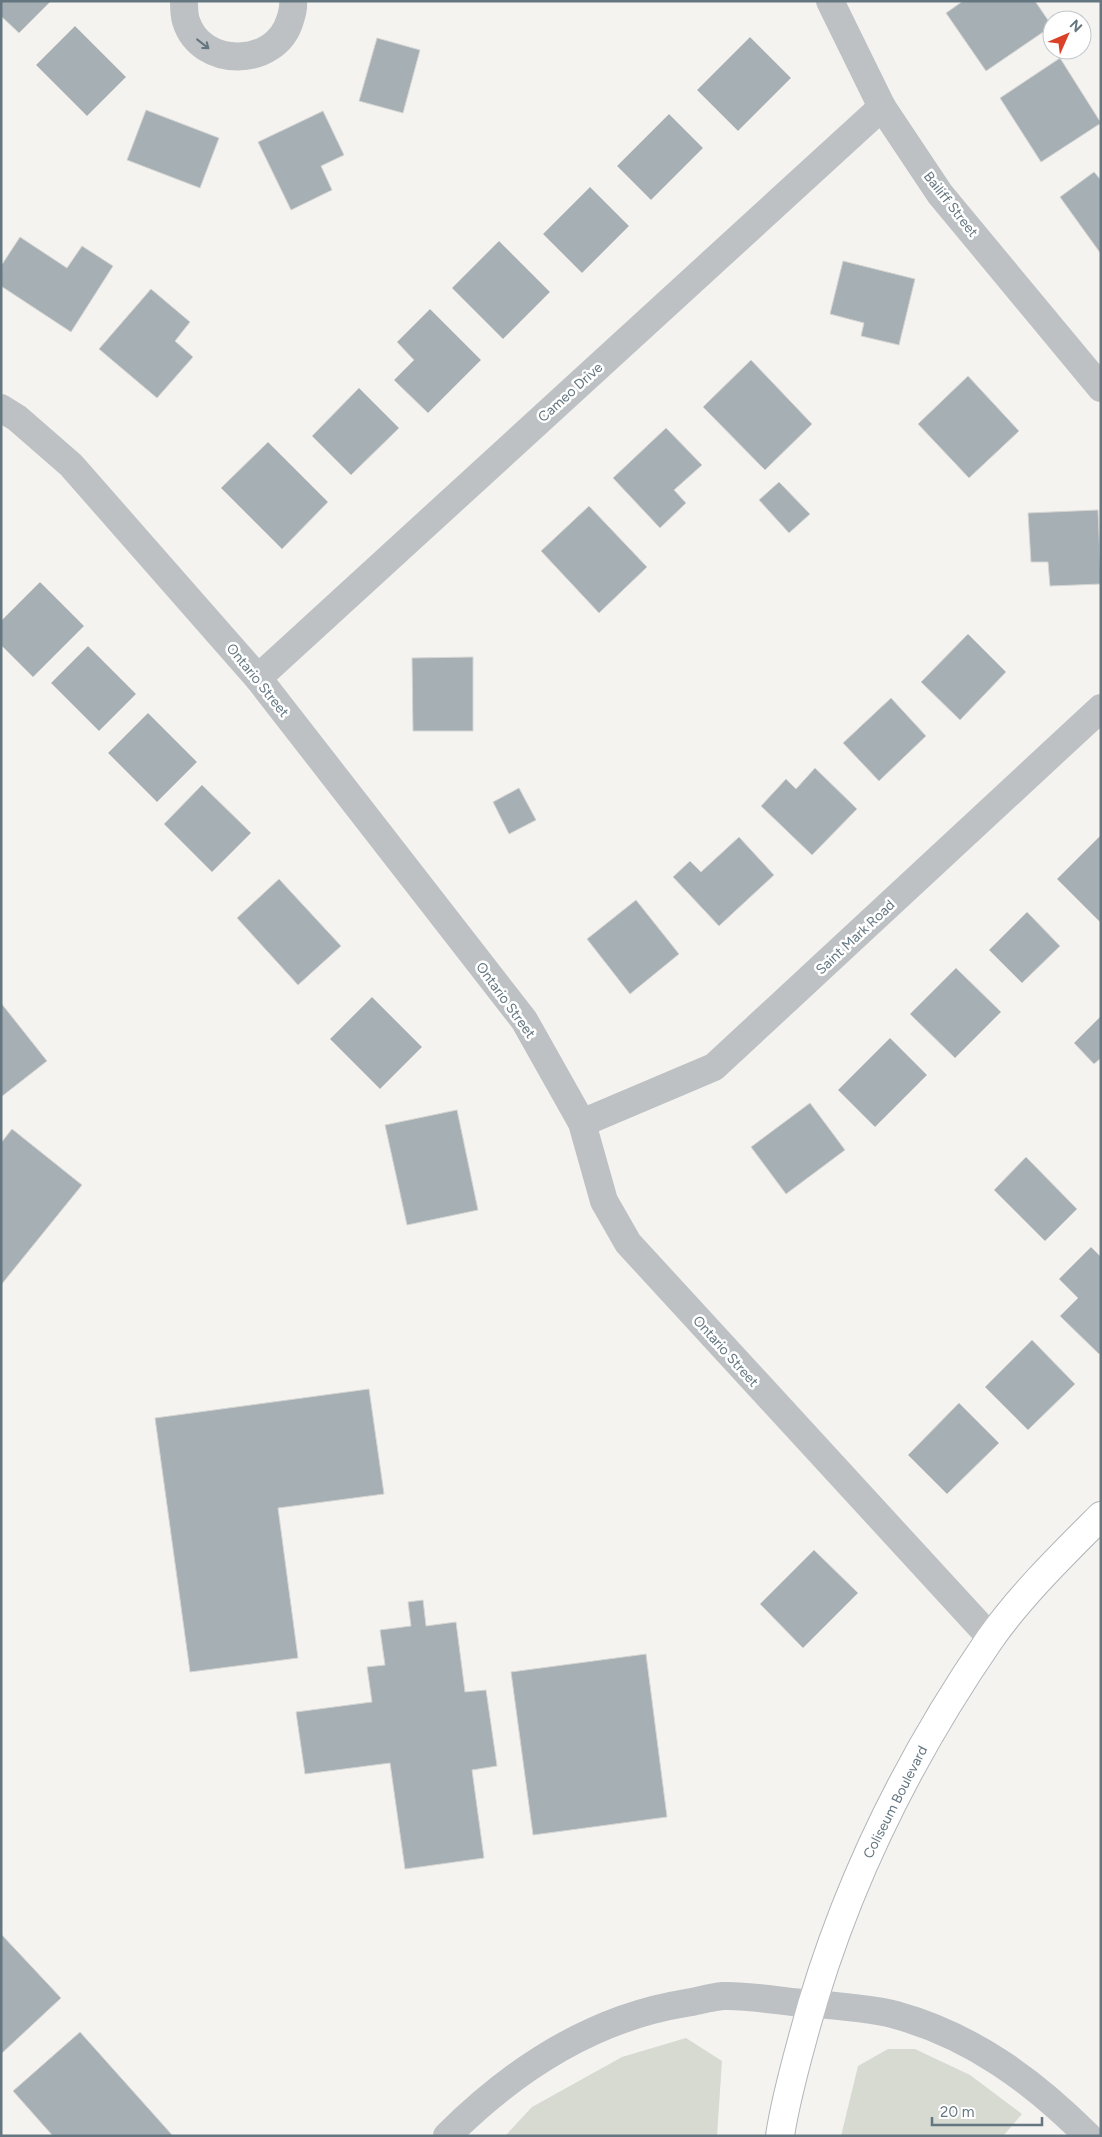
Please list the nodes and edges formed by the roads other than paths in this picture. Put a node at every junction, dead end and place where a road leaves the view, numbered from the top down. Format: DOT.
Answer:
graph roads {
  1 [pos="184,1"];
  2 [pos="293,1"];
  3 [pos="830,1"];
  4 [pos="882,107"];
  5 [pos="1101,388"];
  6 [pos="1,408"];
  7 [pos="258,678"];
  8 [pos="1101,708"];
  9 [pos="582,1124"];
  10 [pos="1101,1516"];
  11 [pos="991,1638"];
  12 [pos="812,2004"];
  13 [pos="447,2136"];
  14 [pos="780,2136"];
  15 [pos="1088,2136"];
  1 -- 2 [label="street, one-way"];
  3 -- 4 [label="street, Bailiff Street"];
  4 -- 5 [label="street, Bailiff Street"];
  4 -- 7 [label="street, Cameo Drive"];
  6 -- 7 [label="street, Ontario Street"];
  7 -- 9 [label="street, Ontario Street"];
  8 -- 9 [label="street, Saint Mark Road"];
  9 -- 11 [label="street, Ontario Street"];
  10 -- 11 [label="main road, Coliseum Boulevard"];
  11 -- 12 [label="main road, Coliseum Boulevard"];
  12 -- 13 [label="street"];
  12 -- 14 [label="main road, Coliseum Boulevard"];
  12 -- 15 [label="street"];
}
